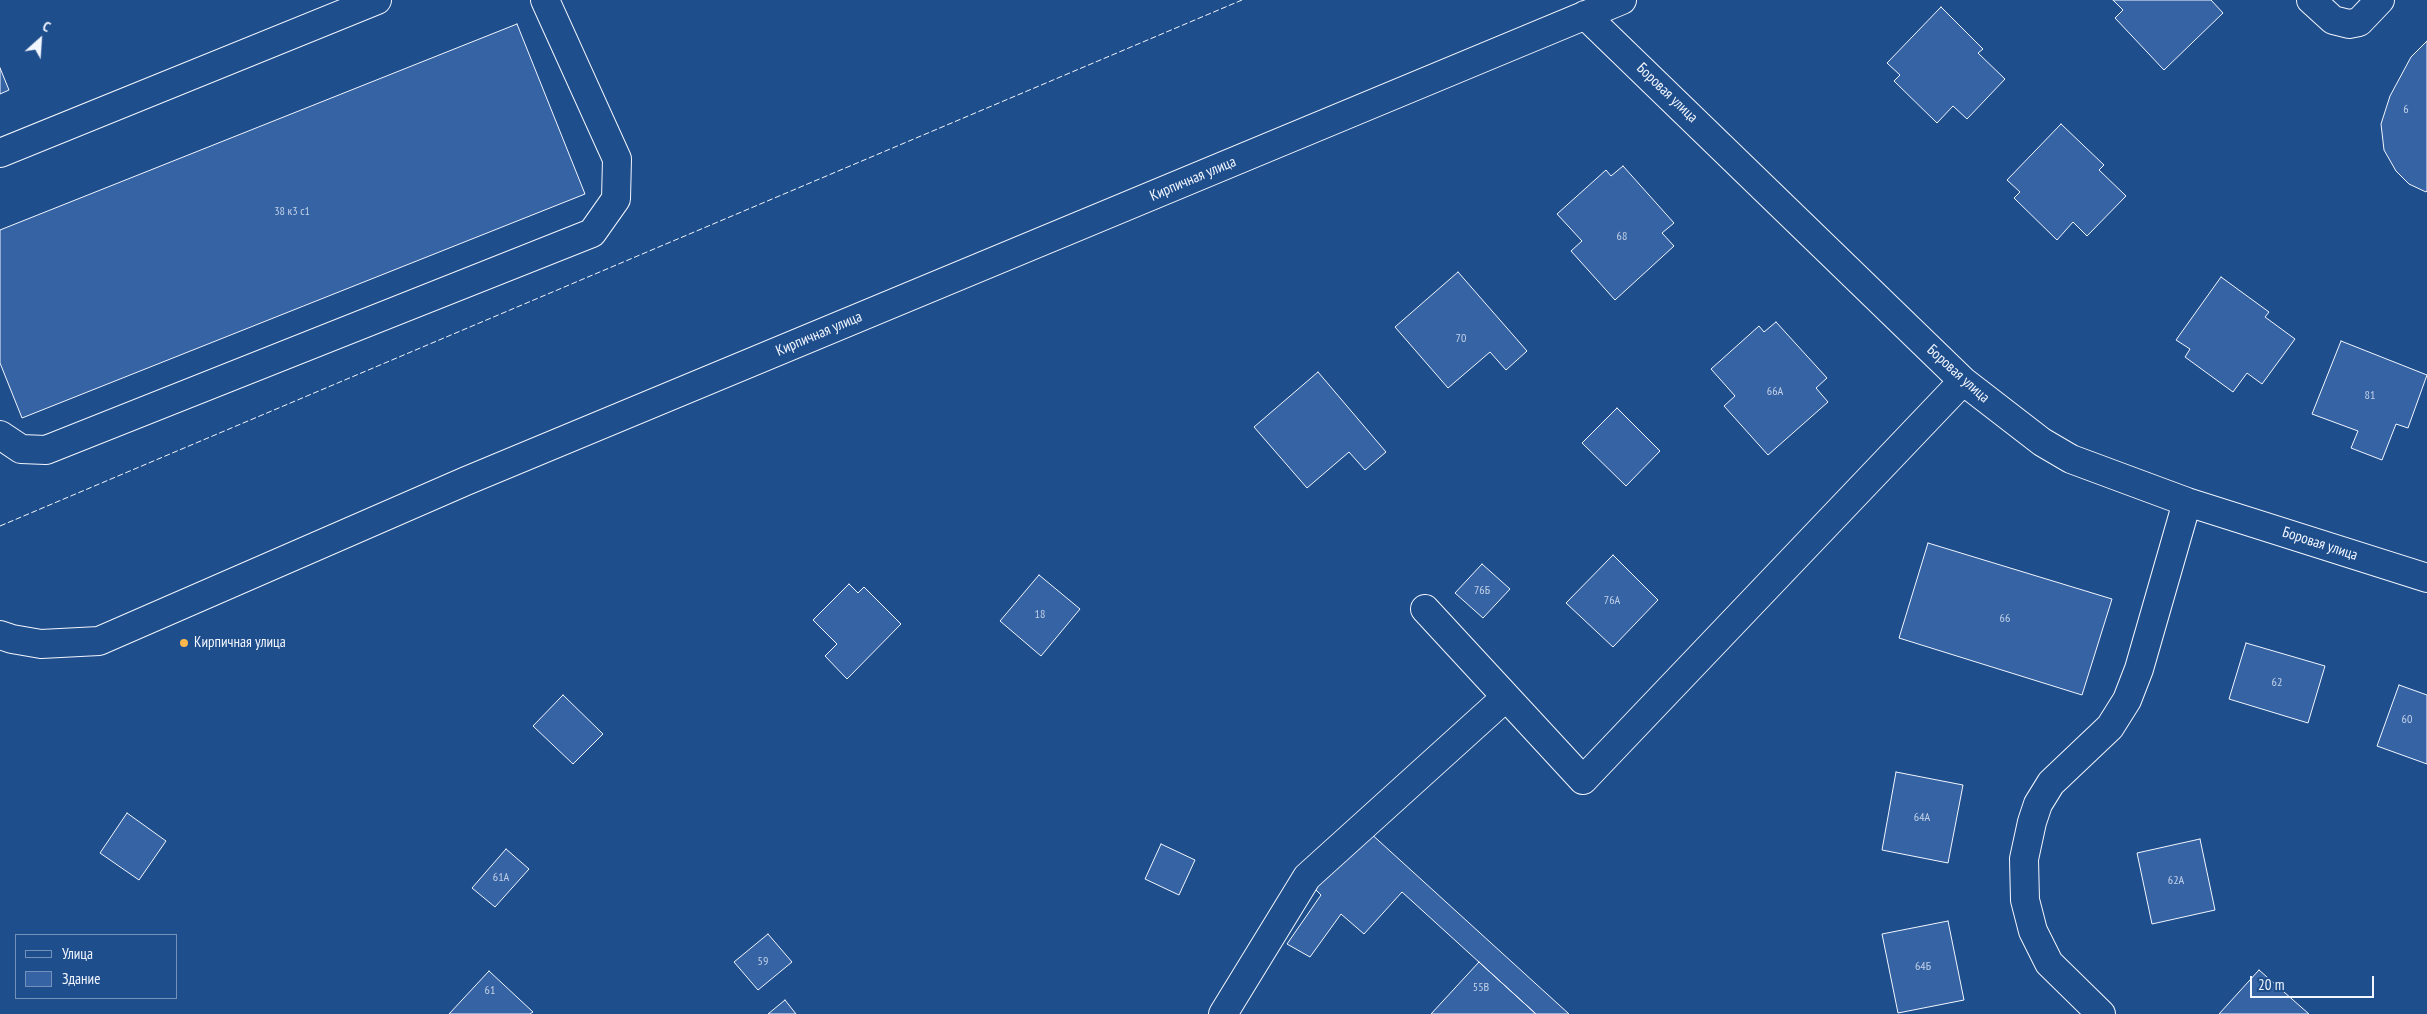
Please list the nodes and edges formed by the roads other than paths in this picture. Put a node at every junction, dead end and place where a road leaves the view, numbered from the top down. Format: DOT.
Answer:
graph roads {
  1 [pos="377,0"];
  2 [pos="545,0"];
  3 [pos="1622,0"];
  4 [pos="2311,0"];
  5 [pos="2380,0"];
  6 [pos="1586,15"];
  7 [pos="0,153"];
  8 [pos="1963,381"];
  9 [pos="0,435"];
  10 [pos="2187,502"];
  11 [pos="2427,578"];
  12 [pos="1425,609"];
  13 [pos="6,637"];
  14 [pos="1506,697"];
  15 [pos="1223,1014"];
  16 [pos="2101,1014"];
  1 -- 7 [label="street"];
  2 -- 9 [label="street"];
  3 -- 6 [label="street, Кирпичная улица"];
  4 -- 5 [label="street"];
  6 -- 8 [label="street, Боровая улица"];
  6 -- 13 [label="street, Кирпичная улица"];
  8 -- 10 [label="street, Боровая улица"];
  8 -- 14 [label="street"];
  10 -- 11 [label="street, Боровая улица"];
  10 -- 16 [label="street"];
  12 -- 14 [label="street"];
  14 -- 15 [label="street"];
}
